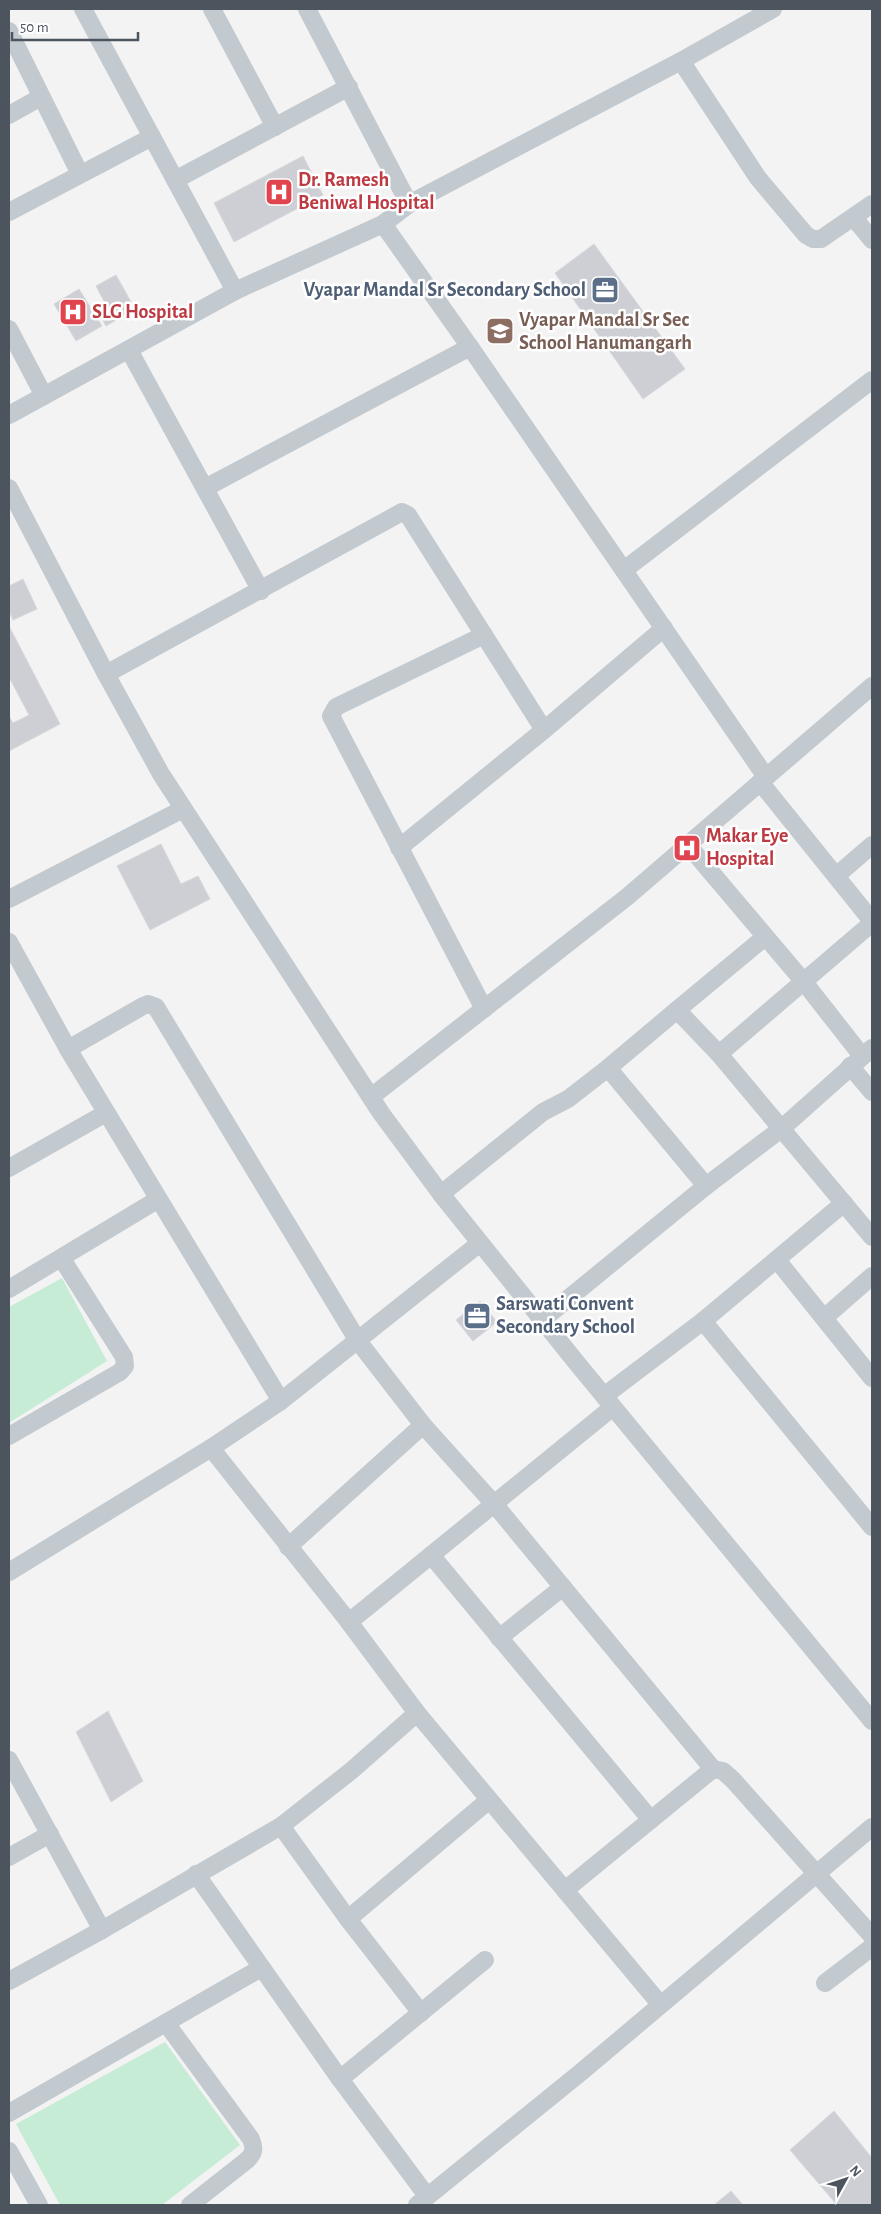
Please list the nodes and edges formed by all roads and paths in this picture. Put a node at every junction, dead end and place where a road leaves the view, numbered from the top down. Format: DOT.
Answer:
graph roads {
  1 [pos="83,9"];
  2 [pos="212,9"];
  3 [pos="307,9"];
  4 [pos="773,9"];
  5 [pos="9,31"];
  6 [pos="681,61"];
  7 [pos="349,87"];
  8 [pos="42,97"];
  9 [pos="9,116"];
  10 [pos="275,127"];
  11 [pos="152,137"];
  12 [pos="80,174"];
  13 [pos="175,180"];
  14 [pos="409,204"];
  15 [pos="872,204"];
  16 [pos="9,212"];
  17 [pos="854,218"];
  18 [pos="382,224"];
  19 [pos="872,240"];
  20 [pos="236,291"];
  21 [pos="9,329"];
  22 [pos="470,347"];
  23 [pos="129,350"];
  24 [pos="872,380"];
  25 [pos="44,396"];
  26 [pos="9,415"];
  27 [pos="9,488"];
  28 [pos="205,488"];
  29 [pos="624,570"];
  30 [pos="261,591"];
  31 [pos="664,628"];
  32 [pos="484,635"];
  33 [pos="106,674"];
  34 [pos="872,686"];
  35 [pos="544,730"];
  36 [pos="763,780"];
  37 [pos="183,809"];
  38 [pos="688,845"];
  39 [pos="872,845"];
  40 [pos="399,848"];
  41 [pos="836,876"];
  42 [pos="9,899"];
  43 [pos="872,922"];
  44 [pos="765,937"];
  45 [pos="9,942"];
  46 [pos="804,982"];
  47 [pos="484,1009"];
  48 [pos="677,1010"];
  49 [pos="68,1049"];
  50 [pos="719,1054"];
  51 [pos="861,1056"];
  52 [pos="608,1068"];
  53 [pos="872,1092"];
  54 [pos="371,1097"];
  55 [pos="106,1113"];
  56 [pos="781,1129"];
  57 [pos="11,1162"];
  58 [pos="706,1186"];
  59 [pos="441,1194"];
  60 [pos="158,1200"];
  61 [pos="844,1203"];
  62 [pos="872,1237"];
  63 [pos="480,1243"];
  64 [pos="62,1259"];
  65 [pos="777,1260"];
  66 [pos="872,1276"];
  67 [pos="9,1289"];
  68 [pos="824,1318"];
  69 [pos="542,1320"];
  70 [pos="703,1321"];
  71 [pos="358,1341"];
  72 [pos="872,1378"];
  73 [pos="281,1401"];
  74 [pos="608,1402"];
  75 [pos="423,1426"];
  76 [pos="9,1436"];
  77 [pos="211,1448"];
  78 [pos="495,1505"];
  79 [pos="872,1528"];
  80 [pos="288,1547"];
  81 [pos="431,1555"];
  82 [pos="9,1572"];
  83 [pos="563,1588"];
  84 [pos="349,1622"];
  85 [pos="499,1638"];
  86 [pos="417,1713"];
  87 [pos="872,1720"];
  88 [pos="9,1760"];
  89 [pos="713,1769"];
  90 [pos="489,1800"];
  91 [pos="651,1820"];
  92 [pos="281,1826"];
  93 [pos="872,1827"];
  94 [pos="50,1834"];
  95 [pos="9,1857"];
  96 [pos="817,1873"];
  97 [pos="196,1874"];
  98 [pos="565,1890"];
  99 [pos="348,1919"];
  100 [pos="102,1930"];
  101 [pos="872,1936"];
  102 [pos="872,1948"];
  103 [pos="485,1960"];
  104 [pos="261,1968"];
  105 [pos="9,1980"];
  106 [pos="825,1984"];
  107 [pos="660,2004"];
  108 [pos="421,2013"];
  109 [pos="166,2023"];
  110 [pos="340,2079"];
  111 [pos="9,2113"];
  112 [pos="9,2150"];
  113 [pos="422,2201"];
  114 [pos="39,2205"];
  115 [pos="190,2205"];
  1 -- 11 [label="street"];
  2 -- 10 [label="street"];
  3 -- 7 [label="street"];
  4 -- 6 [label="street"];
  5 -- 8 [label="street"];
  6 -- 14 [label="street"];
  6 -- 17 [label="street"];
  7 -- 10 [label="street"];
  7 -- 14 [label="street"];
  8 -- 9 [label="street"];
  8 -- 12 [label="street"];
  10 -- 13 [label="street"];
  11 -- 12 [label="street"];
  11 -- 13 [label="street"];
  12 -- 16 [label="street"];
  13 -- 20 [label="street"];
  14 -- 18 [label="street"];
  15 -- 17 [label="street"];
  17 -- 19 [label="street"];
  18 -- 20 [label="street"];
  18 -- 22 [label="street"];
  20 -- 23 [label="street"];
  21 -- 25 [label="street"];
  22 -- 28 [label="street"];
  22 -- 29 [label="street"];
  23 -- 25 [label="street"];
  23 -- 28 [label="street"];
  24 -- 29 [label="street"];
  25 -- 26 [label="street"];
  27 -- 33 [label="street"];
  28 -- 30 [label="street"];
  29 -- 31 [label="street"];
  30 -- 32 [label="street"];
  30 -- 33 [label="street"];
  31 -- 35 [label="street"];
  31 -- 36 [label="street"];
  32 -- 35 [label="street"];
  32 -- 40 [label="street"];
  33 -- 37 [label="street"];
  34 -- 36 [label="street"];
  35 -- 40 [label="street"];
  36 -- 38 [label="street"];
  36 -- 41 [label="street"];
  37 -- 42 [label="street"];
  37 -- 54 [label="street"];
  38 -- 44 [label="street"];
  38 -- 47 [label="street"];
  39 -- 41 [label="street"];
  40 -- 47 [label="street"];
  41 -- 43 [label="street"];
  43 -- 46 [label="street"];
  44 -- 46 [label="street"];
  44 -- 48 [label="street"];
  45 -- 49 [label="street"];
  46 -- 50 [label="street"];
  46 -- 51 [label="street"];
  47 -- 54 [label="street"];
  48 -- 50 [label="street"];
  48 -- 52 [label="street"];
  49 -- 55 [label="street"];
  49 -- 71 [label="street"];
  50 -- 56 [label="street"];
  51 -- 53 [label="street"];
  51 -- 56 [label="street"];
  52 -- 58 [label="street"];
  52 -- 59 [label="street"];
  54 -- 59 [label="street"];
  55 -- 57 [label="street"];
  55 -- 60 [label="street"];
  56 -- 58 [label="street"];
  56 -- 61 [label="street"];
  58 -- 69 [label="street"];
  59 -- 63 [label="street"];
  60 -- 64 [label="street"];
  60 -- 73 [label="street"];
  61 -- 62 [label="street"];
  61 -- 65 [label="street"];
  63 -- 69 [label="street"];
  63 -- 71 [label="street"];
  64 -- 67 [label="street"];
  64 -- 76 [label="street"];
  65 -- 68 [label="street"];
  65 -- 70 [label="street"];
  66 -- 68 [label="street"];
  68 -- 72 [label="street"];
  69 -- 74 [label="street"];
  70 -- 74 [label="street"];
  70 -- 79 [label="street"];
  71 -- 73 [label="street"];
  71 -- 75 [label="street"];
  73 -- 77 [label="street"];
  74 -- 78 [label="street"];
  74 -- 87 [label="street"];
  75 -- 78 [label="street"];
  75 -- 80 [label="street"];
  77 -- 80 [label="street"];
  77 -- 82 [label="street"];
  78 -- 81 [label="street"];
  78 -- 83 [label="street"];
  80 -- 84 [label="street"];
  81 -- 84 [label="street"];
  81 -- 85 [label="street"];
  83 -- 85 [label="street"];
  83 -- 89 [label="street"];
  84 -- 86 [label="street"];
  85 -- 91 [label="street"];
  86 -- 90 [label="street"];
  86 -- 92 [label="street"];
  88 -- 94 [label="street"];
  89 -- 91 [label="street"];
  89 -- 96 [label="street"];
  90 -- 98 [label="street"];
  90 -- 99 [label="street"];
  91 -- 98 [label="street"];
  92 -- 97 [label="street"];
  92 -- 99 [label="street"];
  93 -- 96 [label="street"];
  94 -- 95 [label="street"];
  94 -- 100 [label="street"];
  96 -- 101 [label="street"];
  96 -- 107 [label="street"];
  97 -- 100 [label="street"];
  97 -- 104 [label="street"];
  98 -- 107 [label="street"];
  99 -- 108 [label="street"];
  100 -- 105 [label="street"];
  102 -- 106 [label="street"];
  103 -- 108 [label="street"];
  104 -- 109 [label="street"];
  104 -- 110 [label="street"];
  107 -- 113 [label="street"];
  108 -- 110 [label="street"];
  109 -- 111 [label="street"];
  109 -- 115 [label="street"];
  110 -- 113 [label="street"];
  112 -- 114 [label="street"];
}
